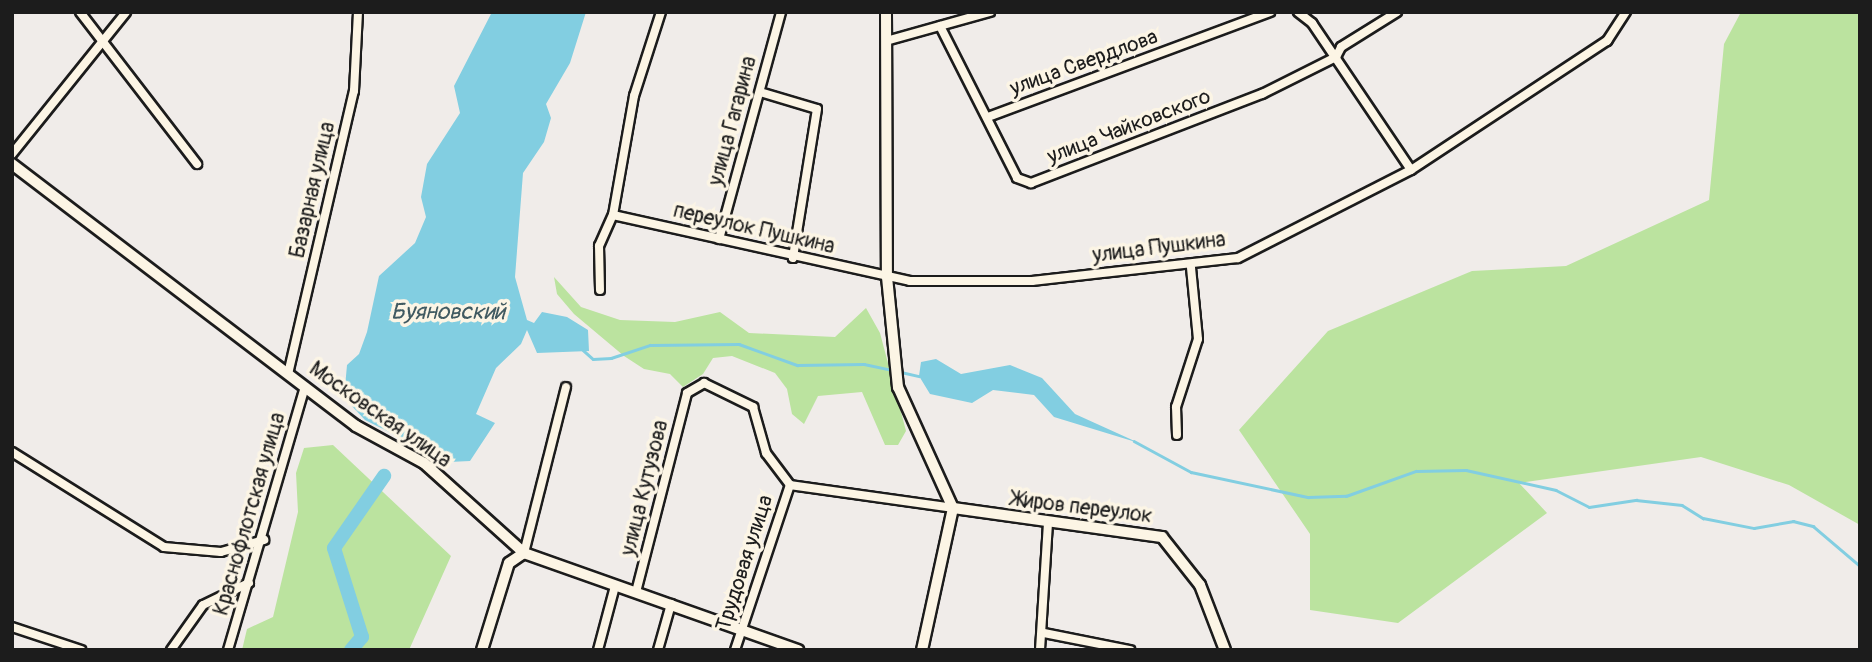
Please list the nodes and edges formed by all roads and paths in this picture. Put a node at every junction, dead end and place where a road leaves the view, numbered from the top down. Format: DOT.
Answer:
graph roads {
  1 [pos="80,12"];
  2 [pos="126,12"];
  3 [pos="358,12"];
  4 [pos="661,12"];
  5 [pos="781,12"];
  6 [pos="886,12"];
  7 [pos="990,12"];
  8 [pos="1270,12"];
  9 [pos="1298,12"];
  10 [pos="1397,12"];
  11 [pos="1626,12"];
  12 [pos="940,26"];
  13 [pos="103,40"];
  14 [pos="886,41"];
  15 [pos="1336,57"];
  16 [pos="760,92"];
  17 [pos="988,117"];
  18 [pos="12,154"];
  19 [pos="12,164"];
  20 [pos="197,164"];
  21 [pos="1411,170"];
  22 [pos="613,215"];
  23 [pos="719,239"];
  24 [pos="793,258"];
  25 [pos="1191,267"];
  26 [pos="887,277"];
  27 [pos="600,290"];
  28 [pos="288,374"];
  29 [pos="305,387"];
  30 [pos="566,387"];
  31 [pos="1177,435"];
  32 [pos="12,452"];
  33 [pos="790,485"];
  34 [pos="953,508"];
  35 [pos="1048,524"];
  36 [pos="505,536"];
  37 [pos="264,540"];
  38 [pos="524,553"];
  39 [pos="509,563"];
  40 [pos="249,583"];
  41 [pos="615,586"];
  42 [pos="636,592"];
  43 [pos="671,604"];
  44 [pos="12,627"];
  45 [pos="741,631"];
  46 [pos="1044,634"];
  47 [pos="81,650"];
  48 [pos="171,650"];
  49 [pos="228,650"];
  50 [pos="482,650"];
  51 [pos="598,650"];
  52 [pos="658,650"];
  53 [pos="736,650"];
  54 [pos="797,650"];
  55 [pos="922,650"];
  56 [pos="1040,650"];
  57 [pos="1130,650"];
  58 [pos="1225,650"];
  1 -- 13 [label="street"];
  2 -- 13 [label="street"];
  3 -- 28 [label="street, Базарная улица"];
  4 -- 22 [label="street"];
  5 -- 16 [label="street, улица Гагарина"];
  6 -- 14 [label="street"];
  7 -- 12 [label="street"];
  8 -- 17 [label="street, улица Свердлова"];
  9 -- 15 [label="street"];
  10 -- 15 [label="street, улица Чайковского"];
  11 -- 21 [label="street, улица Пушкина"];
  12 -- 14 [label="street"];
  12 -- 17 [label="street, улица Чайковского"];
  13 -- 18 [label="street"];
  13 -- 20 [label="street"];
  14 -- 26 [label="street"];
  15 -- 17 [label="street, улица Чайковского"];
  15 -- 21 [label="street"];
  16 -- 23 [label="street, улица Гагарина"];
  16 -- 24 [label="street"];
  19 -- 28 [label="street, Московская улица"];
  21 -- 25 [label="street, улица Пушкина"];
  22 -- 23 [label="street, переулок Пушкина"];
  22 -- 27 [label="street"];
  23 -- 24 [label="street, переулок Пушкина"];
  24 -- 26 [label="street, переулок Пушкина"];
  25 -- 26 [label="street, улица Пушкина"];
  25 -- 31 [label="street"];
  26 -- 34 [label="street"];
  28 -- 29 [label="street, Московская улица"];
  29 -- 36 [label="street, Московская улица"];
  29 -- 37 [label="street, Краснофлотская улица"];
  30 -- 38 [label="street"];
  32 -- 37 [label="street"];
  33 -- 34 [label="street, Трудовая улица"];
  33 -- 42 [label="street, улица Кутузова"];
  33 -- 45 [label="street, Трудовая улица"];
  34 -- 35 [label="street, Жиров переулок"];
  34 -- 55 [label="street"];
  35 -- 46 [label="street"];
  35 -- 58 [label="street, Жиров переулок"];
  36 -- 38 [label="street, Московская улица"];
  36 -- 39 [label="street"];
  37 -- 40 [label="street, Краснофлотская улица"];
  38 -- 39 [label="street"];
  38 -- 41 [label="street, Московская улица"];
  39 -- 50 [label="street"];
  40 -- 48 [label="street"];
  40 -- 49 [label="street, Краснофлотская улица"];
  41 -- 42 [label="street, Московская улица"];
  41 -- 51 [label="street"];
  42 -- 43 [label="street, Московская улица"];
  43 -- 45 [label="street, Московская улица"];
  43 -- 52 [label="street"];
  44 -- 47 [label="street"];
  45 -- 53 [label="street, Трудовая улица"];
  45 -- 54 [label="street, Московская улица"];
  46 -- 56 [label="street"];
  46 -- 57 [label="street"];
}
